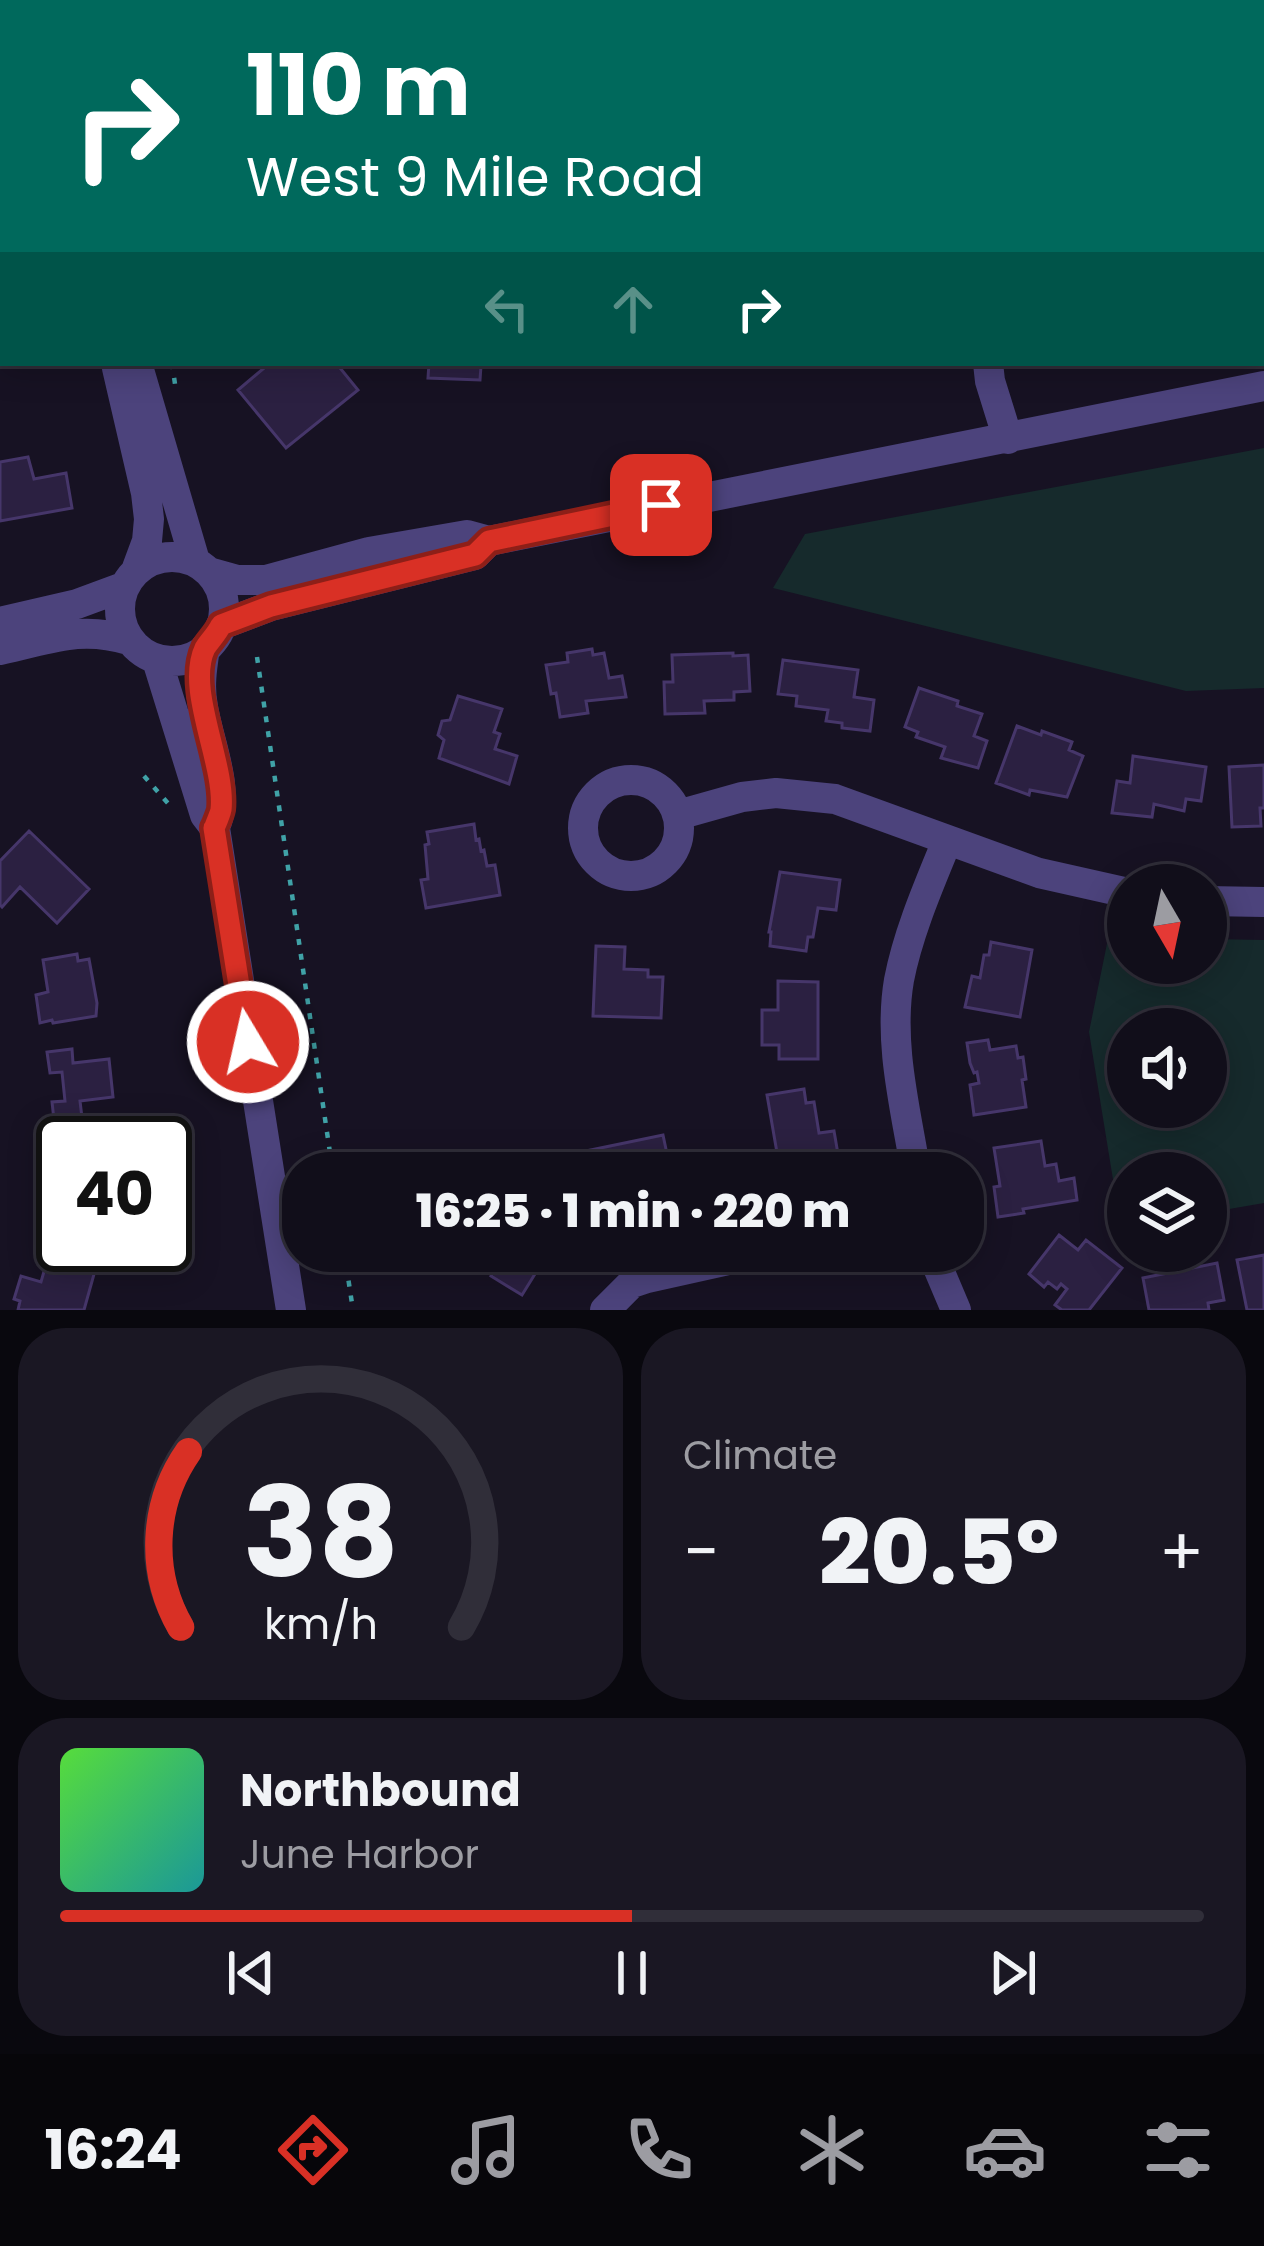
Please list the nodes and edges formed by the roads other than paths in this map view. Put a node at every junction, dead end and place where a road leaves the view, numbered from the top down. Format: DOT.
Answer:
graph roads {
  1 [pos="117,366"];
  2 [pos="138,366"];
  3 [pos="988,366"];
  4 [pos="1264,386"];
  5 [pos="1008,439"];
  6 [pos="489,541"];
  7 [pos="204,567"];
  8 [pos="130,578"];
  9 [pos="0,622"];
  10 [pos="213,637"];
  11 [pos="129,640"];
  12 [pos="0,650"];
  13 [pos="157,660"];
  14 [pos="678,815"];
  15 [pos="214,828"];
  16 [pos="947,841"];
  17 [pos="1107,888"];
  18 [pos="1227,901"];
  19 [pos="1264,902"];
  20 [pos="913,1152"];
  21 [pos="673,1272"];
  22 [pos="941,1272"];
  23 [pos="291,1310"];
  24 [pos="605,1310"];
  25 [pos="956,1310"];
  1 -- 8 [label="street"];
  2 -- 7 [label="street"];
  3 -- 5 [label="street"];
  4 -- 5 [label="street"];
  5 -- 6 [label="street"];
  6 -- 7 [label="street"];
  6 -- 10 [label="street"];
  7 -- 8 [label="street"];
  7 -- 10 [label="street"];
  8 -- 9 [label="street"];
  8 -- 11 [label="street"];
  10 -- 13 [label="street"];
  10 -- 15 [label="street"];
  11 -- 12 [label="street"];
  11 -- 13 [label="street"];
  13 -- 15 [label="street"];
  14 -- 16 [label="street"];
  15 -- 23 [label="street"];
  16 -- 17 [label="street"];
  16 -- 20 [label="street"];
  18 -- 19 [label="street"];
  21 -- 24 [label="street"];
  22 -- 25 [label="street"];
}
